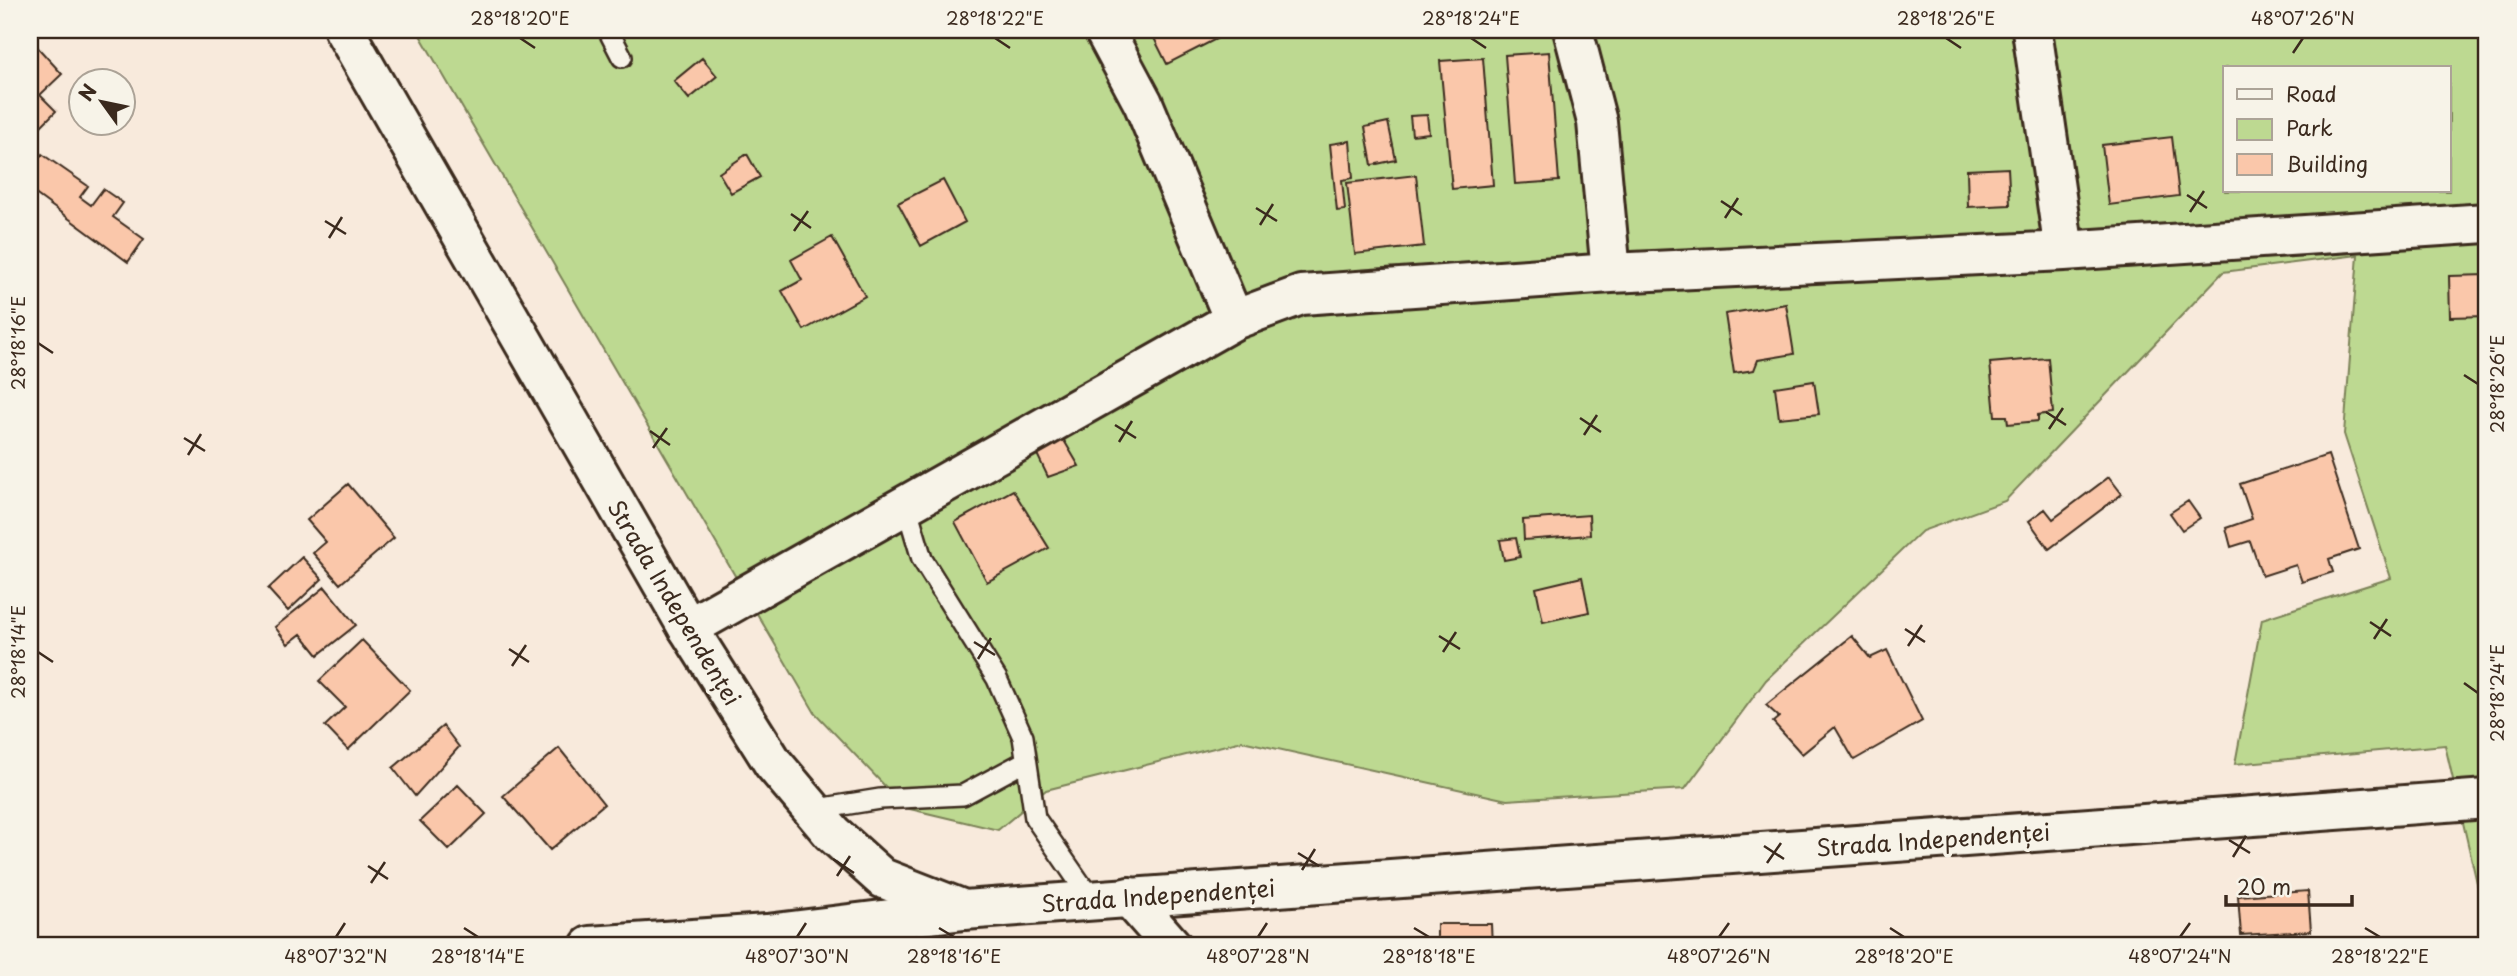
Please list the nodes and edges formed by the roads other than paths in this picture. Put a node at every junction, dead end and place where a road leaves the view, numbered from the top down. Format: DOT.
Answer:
graph roads {
  1 [pos="344,30"];
  2 [pos="608,30"];
  3 [pos="1104,30"];
  4 [pos="1573,30"];
  5 [pos="2032,30"];
  6 [pos="622,57"];
  7 [pos="2487,223"];
  8 [pos="2064,251"];
  9 [pos="1611,273"];
  10 [pos="1234,320"];
  11 [pos="906,505"];
  12 [pos="688,628"];
  13 [pos="1026,761"];
  14 [pos="2487,799"];
  15 [pos="812,810"];
  16 [pos="1129,897"];
  17 [pos="1091,899"];
  18 [pos="964,910"];
  19 [pos="590,946"];
  20 [pos="1172,946"];
  1 -- 12 [label="street, Strada Independenței"];
  2 -- 6 [label="lane"];
  3 -- 10 [label="street"];
  4 -- 9 [label="street"];
  5 -- 8 [label="street"];
  7 -- 8 [label="street"];
  8 -- 9 [label="street"];
  9 -- 10 [label="street"];
  10 -- 11 [label="street"];
  11 -- 12 [label="street"];
  11 -- 13 [label="lane"];
  12 -- 15 [label="street, Strada Independenței"];
  13 -- 15 [label="lane"];
  13 -- 17 [label="lane"];
  14 -- 16 [label="street, Strada Independenței"];
  15 -- 18 [label="street, Strada Independenței"];
  16 -- 17 [label="street, Strada Independenței"];
  16 -- 20 [label="street"];
  17 -- 18 [label="street, Strada Independenței"];
  18 -- 19 [label="street"];
}
